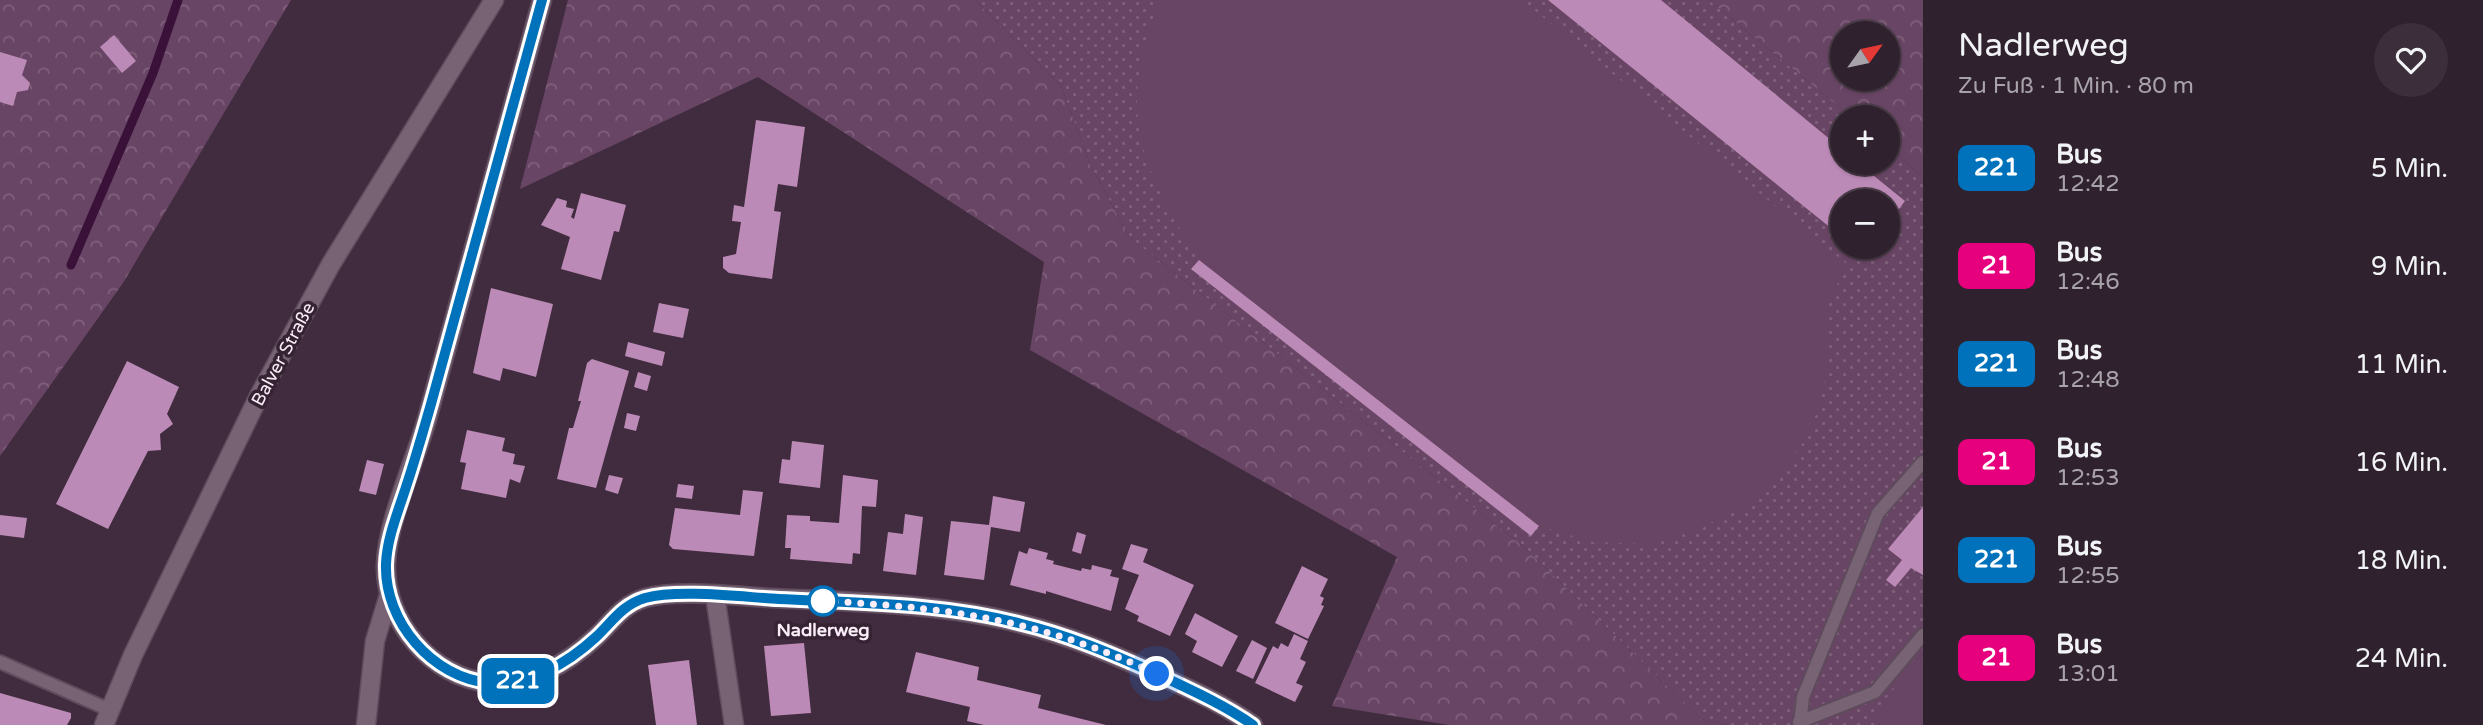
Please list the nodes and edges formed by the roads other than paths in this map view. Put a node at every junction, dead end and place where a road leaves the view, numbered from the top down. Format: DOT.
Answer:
graph roads {
  1 [pos="494,0"];
  2 [pos="542,0"];
  3 [pos="1923,461"];
  4 [pos="388,595"];
  5 [pos="715,596"];
  6 [pos="1923,635"];
  7 [pos="0,662"];
  8 [pos="107,717"];
  9 [pos="1800,723"];
  10 [pos="366,725"];
  11 [pos="734,725"];
  12 [pos="1253,725"];
  1 -- 8 [label="street, Balver Straße"];
  2 -- 4 [label="street"];
  3 -- 9 [label="lane"];
  4 -- 5 [label="street"];
  4 -- 10 [label="street"];
  5 -- 11 [label="street"];
  5 -- 12 [label="street"];
  6 -- 9 [label="lane"];
  7 -- 8 [label="lane"];
}
